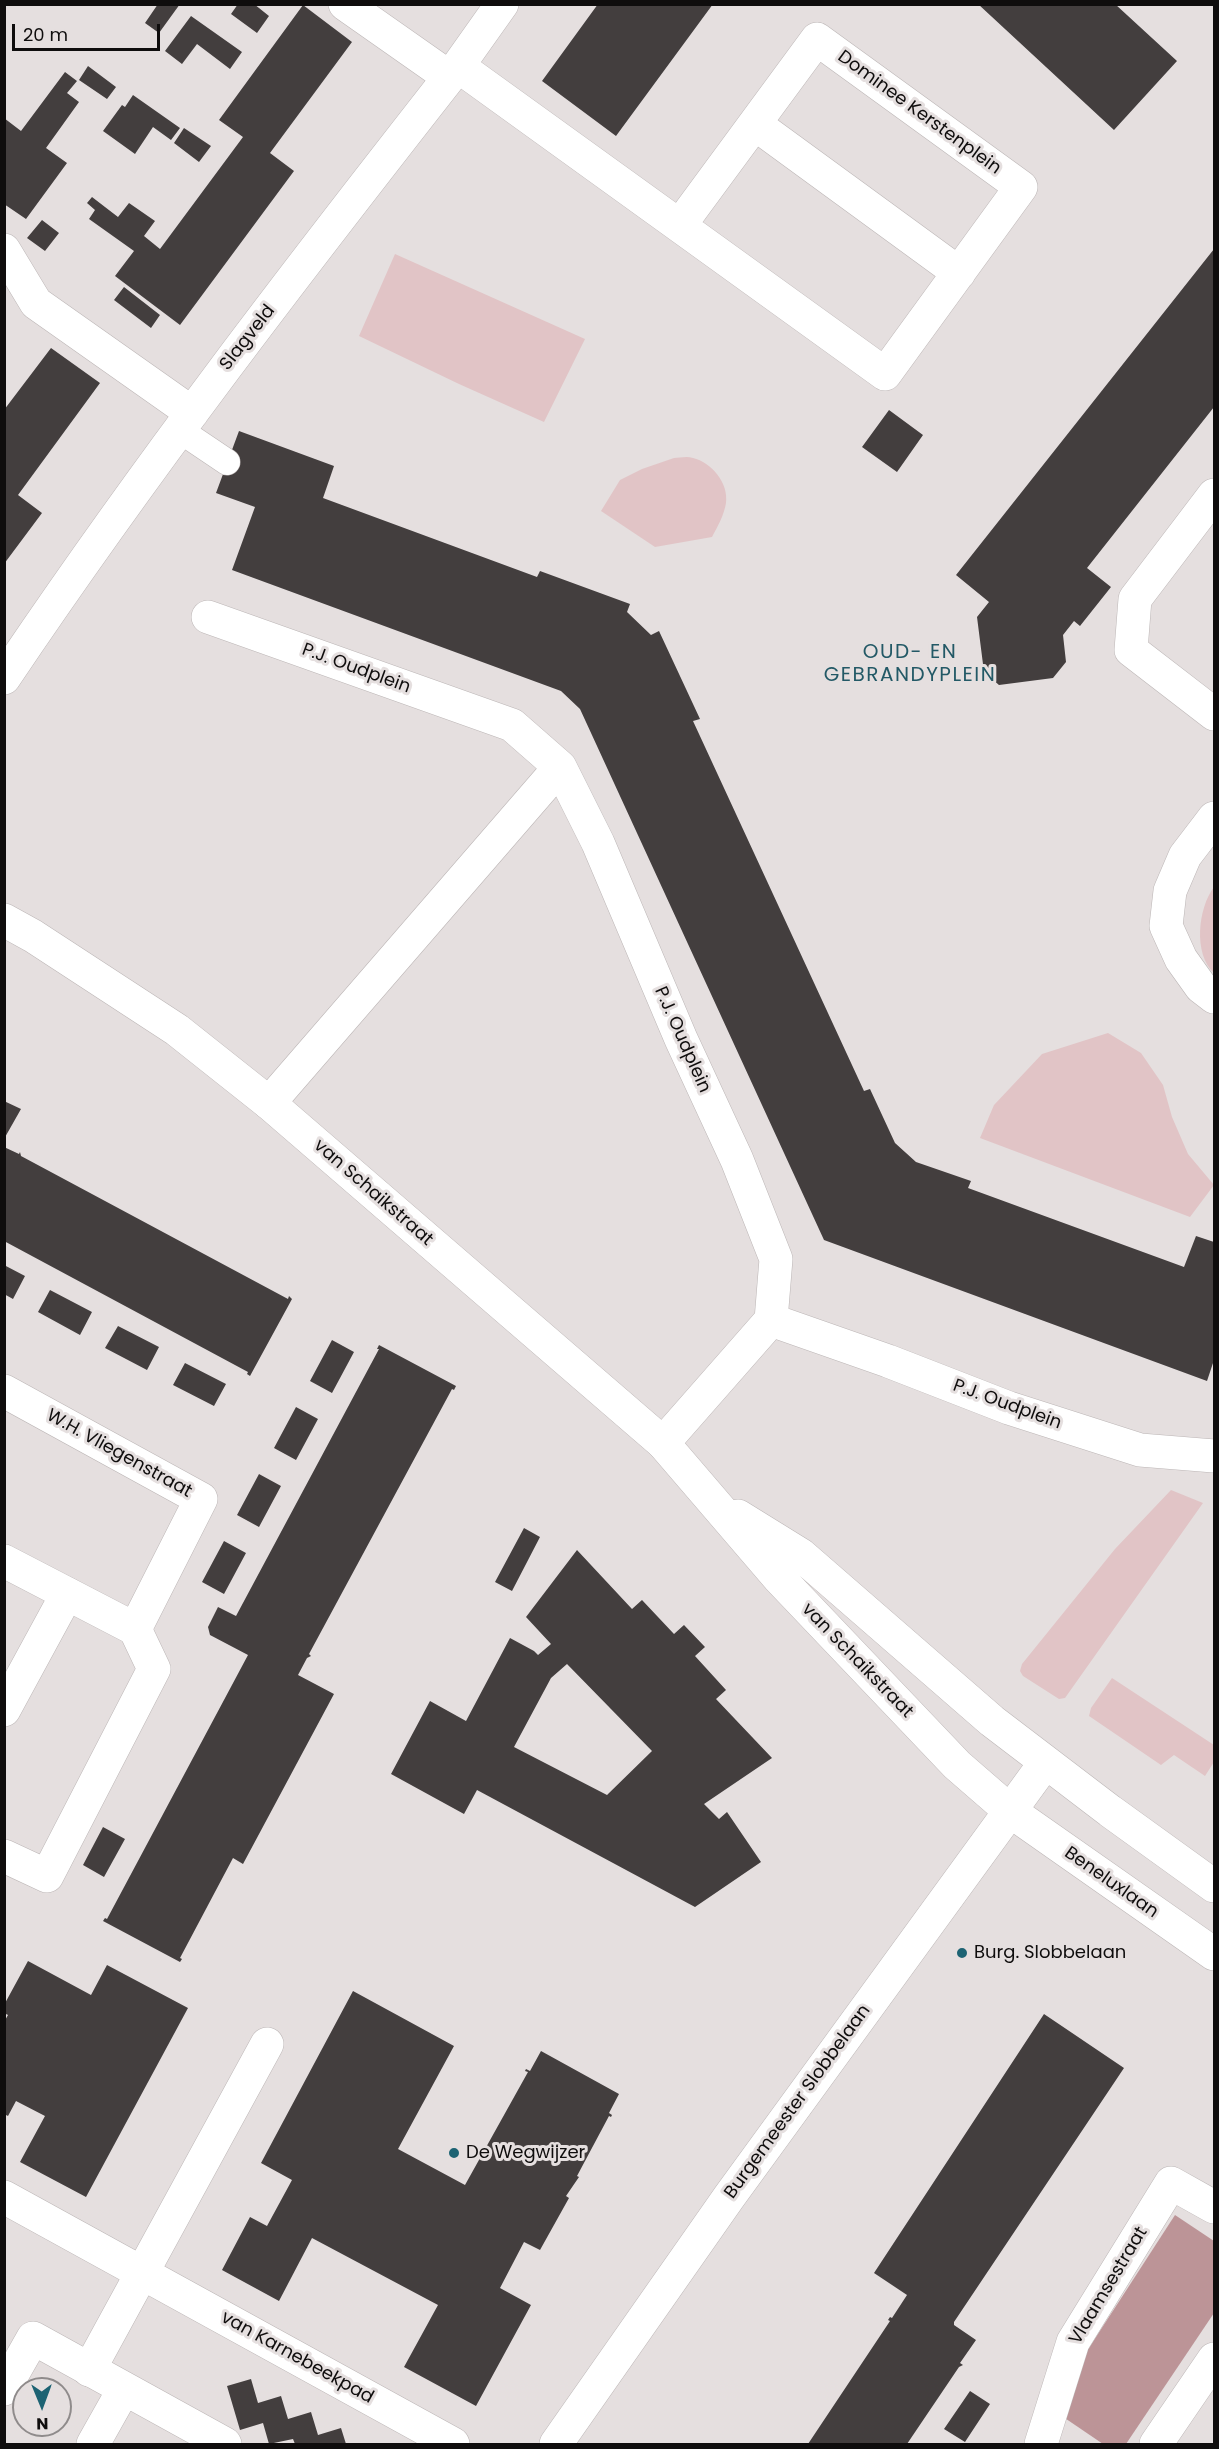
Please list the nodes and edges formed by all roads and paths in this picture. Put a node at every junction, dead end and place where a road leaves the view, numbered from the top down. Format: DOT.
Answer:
graph roads {
  1 [pos="345,4"];
  2 [pos="502,4"];
  3 [pos="453,71"];
  4 [pos="755,124"];
  5 [pos="680,225"];
  6 [pos="4,250"];
  7 [pos="959,273"];
  8 [pos="185,421"];
  9 [pos="227,462"];
  10 [pos="1215,495"];
  11 [pos="208,617"];
  12 [pos="4,678"];
  13 [pos="1215,714"];
  14 [pos="560,767"];
  15 [pos="1215,818"];
  16 [pos="4,920"];
  17 [pos="1215,998"];
  18 [pos="269,1103"];
  19 [pos="771,1320"];
  20 [pos="4,1390"];
  21 [pos="663,1443"];
  22 [pos="1215,1456"];
  23 [pos="714,1501"];
  24 [pos="4,1561"];
  25 [pos="67,1594"];
  26 [pos="135,1629"];
  27 [pos="4,1710"];
  28 [pos="1045,1763"];
  29 [pos="1010,1811"];
  30 [pos="4,1856"];
  31 [pos="1215,1886"];
  32 [pos="1215,1954"];
  33 [pos="267,2044"];
  34 [pos="1215,2207"];
  35 [pos="9,2210"];
  36 [pos="142,2272"];
  37 [pos="1215,2359"];
  38 [pos="89,2370"];
  39 [pos="4,2389"];
  40 [pos="124,2389"];
  41 [pos="1044,2444"];
  42 [pos="93,2445"];
  43 [pos="225,2445"];
  44 [pos="453,2445"];
  45 [pos="556,2445"];
  46 [pos="1156,2445"];
  1 -- 3 [label="street, Dominee Kerstenplein"];
  2 -- 3 [label="street, Slagveld"];
  3 -- 5 [label="street, Dominee Kerstenplein"];
  3 -- 8 [label="street, Slagveld"];
  4 -- 5 [label="street, Dominee Kerstenplein"];
  4 -- 7 [label="street"];
  4 -- 7 [label="street, Dominee Kerstenplein"];
  5 -- 7 [label="street, Dominee Kerstenplein"];
  6 -- 8 [label="street"];
  8 -- 9 [label="lane"];
  8 -- 12 [label="street, Slagveld"];
  10 -- 13 [label="street"];
  11 -- 14 [label="street, P.J. Oudplein"];
  14 -- 18 [label="street"];
  14 -- 19 [label="street, P.J. Oudplein"];
  15 -- 17 [label="street"];
  16 -- 18 [label="street, van Schaikstraat"];
  18 -- 21 [label="street, van Schaikstraat"];
  19 -- 21 [label="street"];
  19 -- 22 [label="street, P.J. Oudplein"];
  20 -- 26 [label="street, W.H. Vliegenstraat"];
  21 -- 23 [label="street, van Schaikstraat"];
  23 -- 28 [label="street, van Schaikstraat"];
  23 -- 29 [label="street, van Schaikstraat"];
  24 -- 25 [label="street"];
  25 -- 26 [label="street"];
  25 -- 27 [label="street"];
  26 -- 30 [label="street"];
  28 -- 29 [label="street, Burgemeester Slobbelaan"];
  28 -- 31 [label="street"];
  29 -- 32 [label="street, Beneluxlaan"];
  29 -- 45 [label="street, Burgemeester Slobbelaan"];
  33 -- 36 [label="street"];
  34 -- 41 [label="street, Vlaamsestraat"];
  35 -- 36 [label="street, van Karnebeekpad"];
  36 -- 38 [label="street"];
  36 -- 44 [label="street, van Karnebeekpad"];
  37 -- 46 [label="street"];
  38 -- 39 [label="street"];
  38 -- 40 [label="street"];
  40 -- 42 [label="street"];
  40 -- 43 [label="street"];
}
